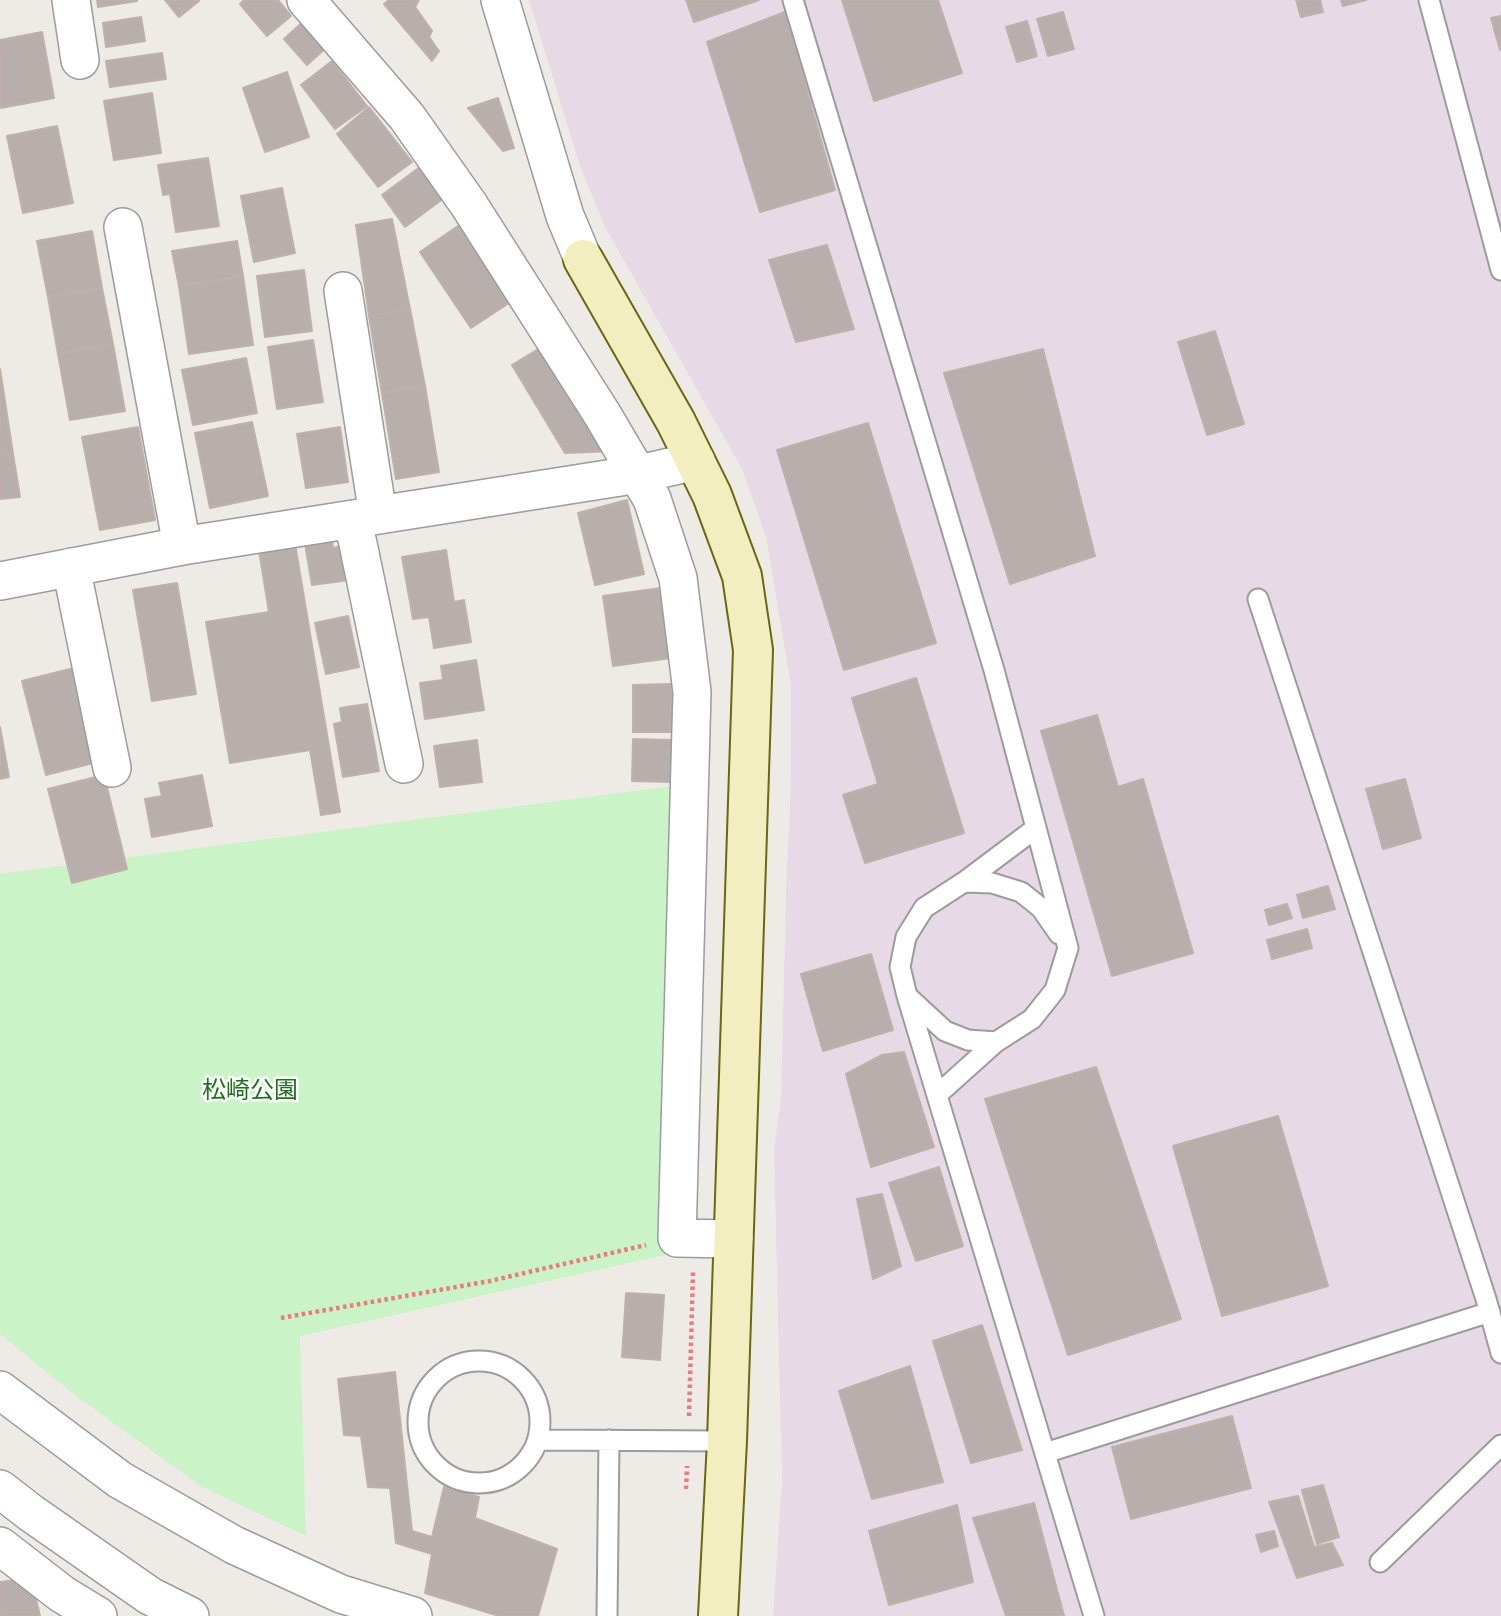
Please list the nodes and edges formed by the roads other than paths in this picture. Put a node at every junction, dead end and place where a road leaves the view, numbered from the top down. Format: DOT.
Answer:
graph roads {
  1 [pos="71,0"];
  2 [pos="306,0"];
  3 [pos="500,0"];
  4 [pos="793,0"];
  5 [pos="1429,0"];
  6 [pos="80,60"];
  7 [pos="123,227"];
  8 [pos="583,259"];
  9 [pos="1501,270"];
  10 [pos="343,291"];
  11 [pos="696,461"];
  12 [pos="639,474"];
  13 [pos="365,517"];
  14 [pos="182,546"];
  15 [pos="71,567"];
  16 [pos="0,581"];
  17 [pos="1258,599"];
  18 [pos="404,764"];
  19 [pos="111,768"];
  20 [pos="1036,828"];
  21 [pos="964,882"];
  22 [pos="1068,948"];
  23 [pos="907,996"];
  24 [pos="996,1042"];
  25 [pos="937,1095"];
  26 [pos="734,1239"];
  27 [pos="1490,1312"];
  28 [pos="1501,1353"];
  29 [pos="0,1390"];
  30 [pos="538,1440"];
  31 [pos="608,1440"];
  32 [pos="727,1441"];
  33 [pos="1501,1445"];
  34 [pos="1045,1453"];
  35 [pos="0,1489"];
  36 [pos="0,1546"];
  37 [pos="1380,1562"];
  38 [pos="98,1616"];
  39 [pos="190,1616"];
  40 [pos="413,1616"];
  41 [pos="607,1616"];
  42 [pos="718,1616"];
  43 [pos="1094,1616"];
  1 -- 6 [label="street"];
  2 -- 12 [label="street"];
  3 -- 8 [label="street"];
  4 -- 20 [label="lane"];
  5 -- 9 [label="lane"];
  7 -- 14 [label="street"];
  8 -- 11 [label="street"];
  10 -- 13 [label="street"];
  11 -- 12 [label="street"];
  11 -- 26 [label="street"];
  12 -- 13 [label="street"];
  12 -- 26 [label="street"];
  13 -- 14 [label="street"];
  13 -- 18 [label="street"];
  14 -- 15 [label="street"];
  15 -- 16 [label="street"];
  15 -- 19 [label="street"];
  17 -- 27 [label="lane"];
  20 -- 21 [label="lane"];
  20 -- 22 [label="lane"];
  21 -- 22 [label="lane"];
  21 -- 23 [label="lane"];
  22 -- 24 [label="lane"];
  23 -- 24 [label="lane"];
  23 -- 25 [label="lane"];
  24 -- 25 [label="lane"];
  25 -- 34 [label="lane"];
  26 -- 32 [label="street"];
  27 -- 28 [label="lane"];
  27 -- 34 [label="lane"];
  29 -- 40 [label="street"];
  30 -- 30 [label="lane"];
  30 -- 31 [label="lane"];
  31 -- 32 [label="lane"];
  31 -- 41 [label="lane"];
  32 -- 42 [label="street"];
  33 -- 37 [label="lane"];
  34 -- 43 [label="lane"];
  35 -- 39 [label="street"];
  36 -- 38 [label="street"];
}
